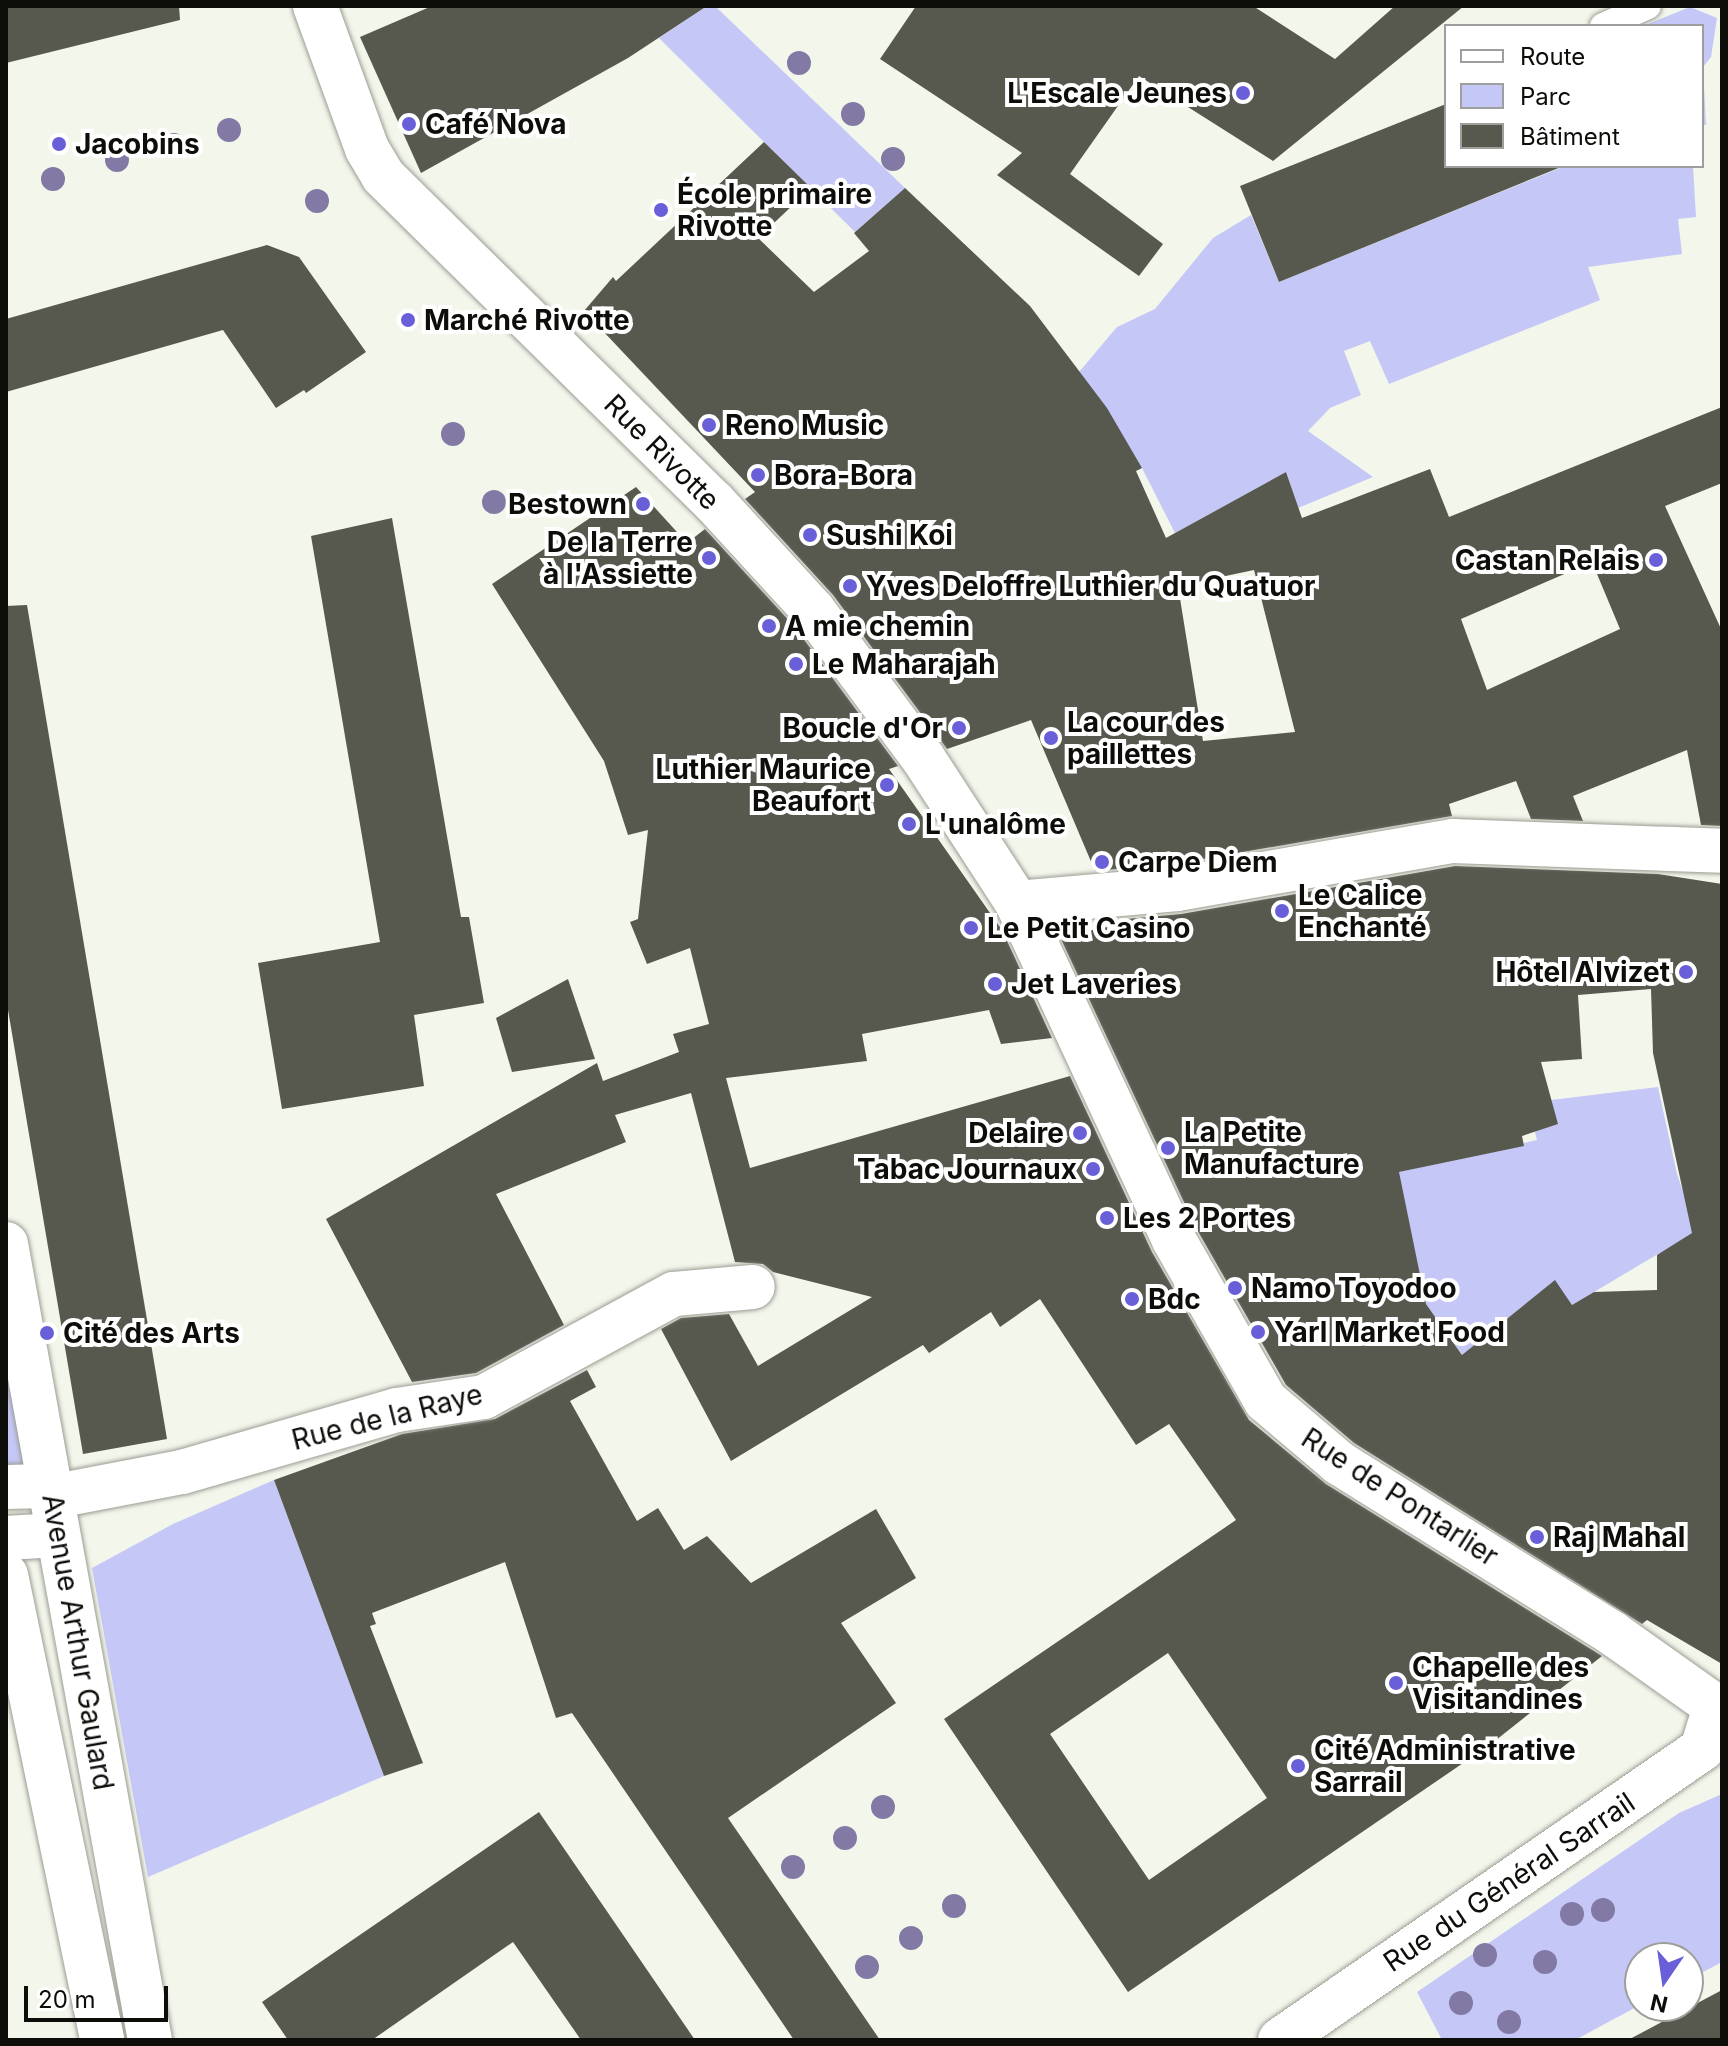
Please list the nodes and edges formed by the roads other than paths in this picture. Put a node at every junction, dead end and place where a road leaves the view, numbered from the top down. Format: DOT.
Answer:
graph roads {
  1 [pos="315,6"];
  2 [pos="1648,6"];
  3 [pos="1608,24"];
  4 [pos="1722,851"];
  5 [pos="1017,903"];
  6 [pos="6,1244"];
  7 [pos="753,1287"];
  8 [pos="6,1487"];
  9 [pos="53,1506"];
  10 [pos="6,1538"];
  11 [pos="6,1575"];
  12 [pos="1718,1709"];
  13 [pos="102,2040"];
  14 [pos="150,2040"];
  15 [pos="1280,2040"];
  1 -- 5 [label="street, Rue Rivotte"];
  2 -- 3 [label="lane"];
  4 -- 5 [label="street"];
  5 -- 12 [label="street, Rue de Pontarlier"];
  6 -- 9 [label="street, Avenue Arthur Gaulard"];
  7 -- 9 [label="street, Rue de la Raye"];
  8 -- 9 [label="street"];
  9 -- 10 [label="street"];
  9 -- 14 [label="street, Avenue Arthur Gaulard"];
  11 -- 13 [label="street, Avenue Arthur Gaulard"];
  12 -- 15 [label="street, Rue du Général Sarrail"];
}
